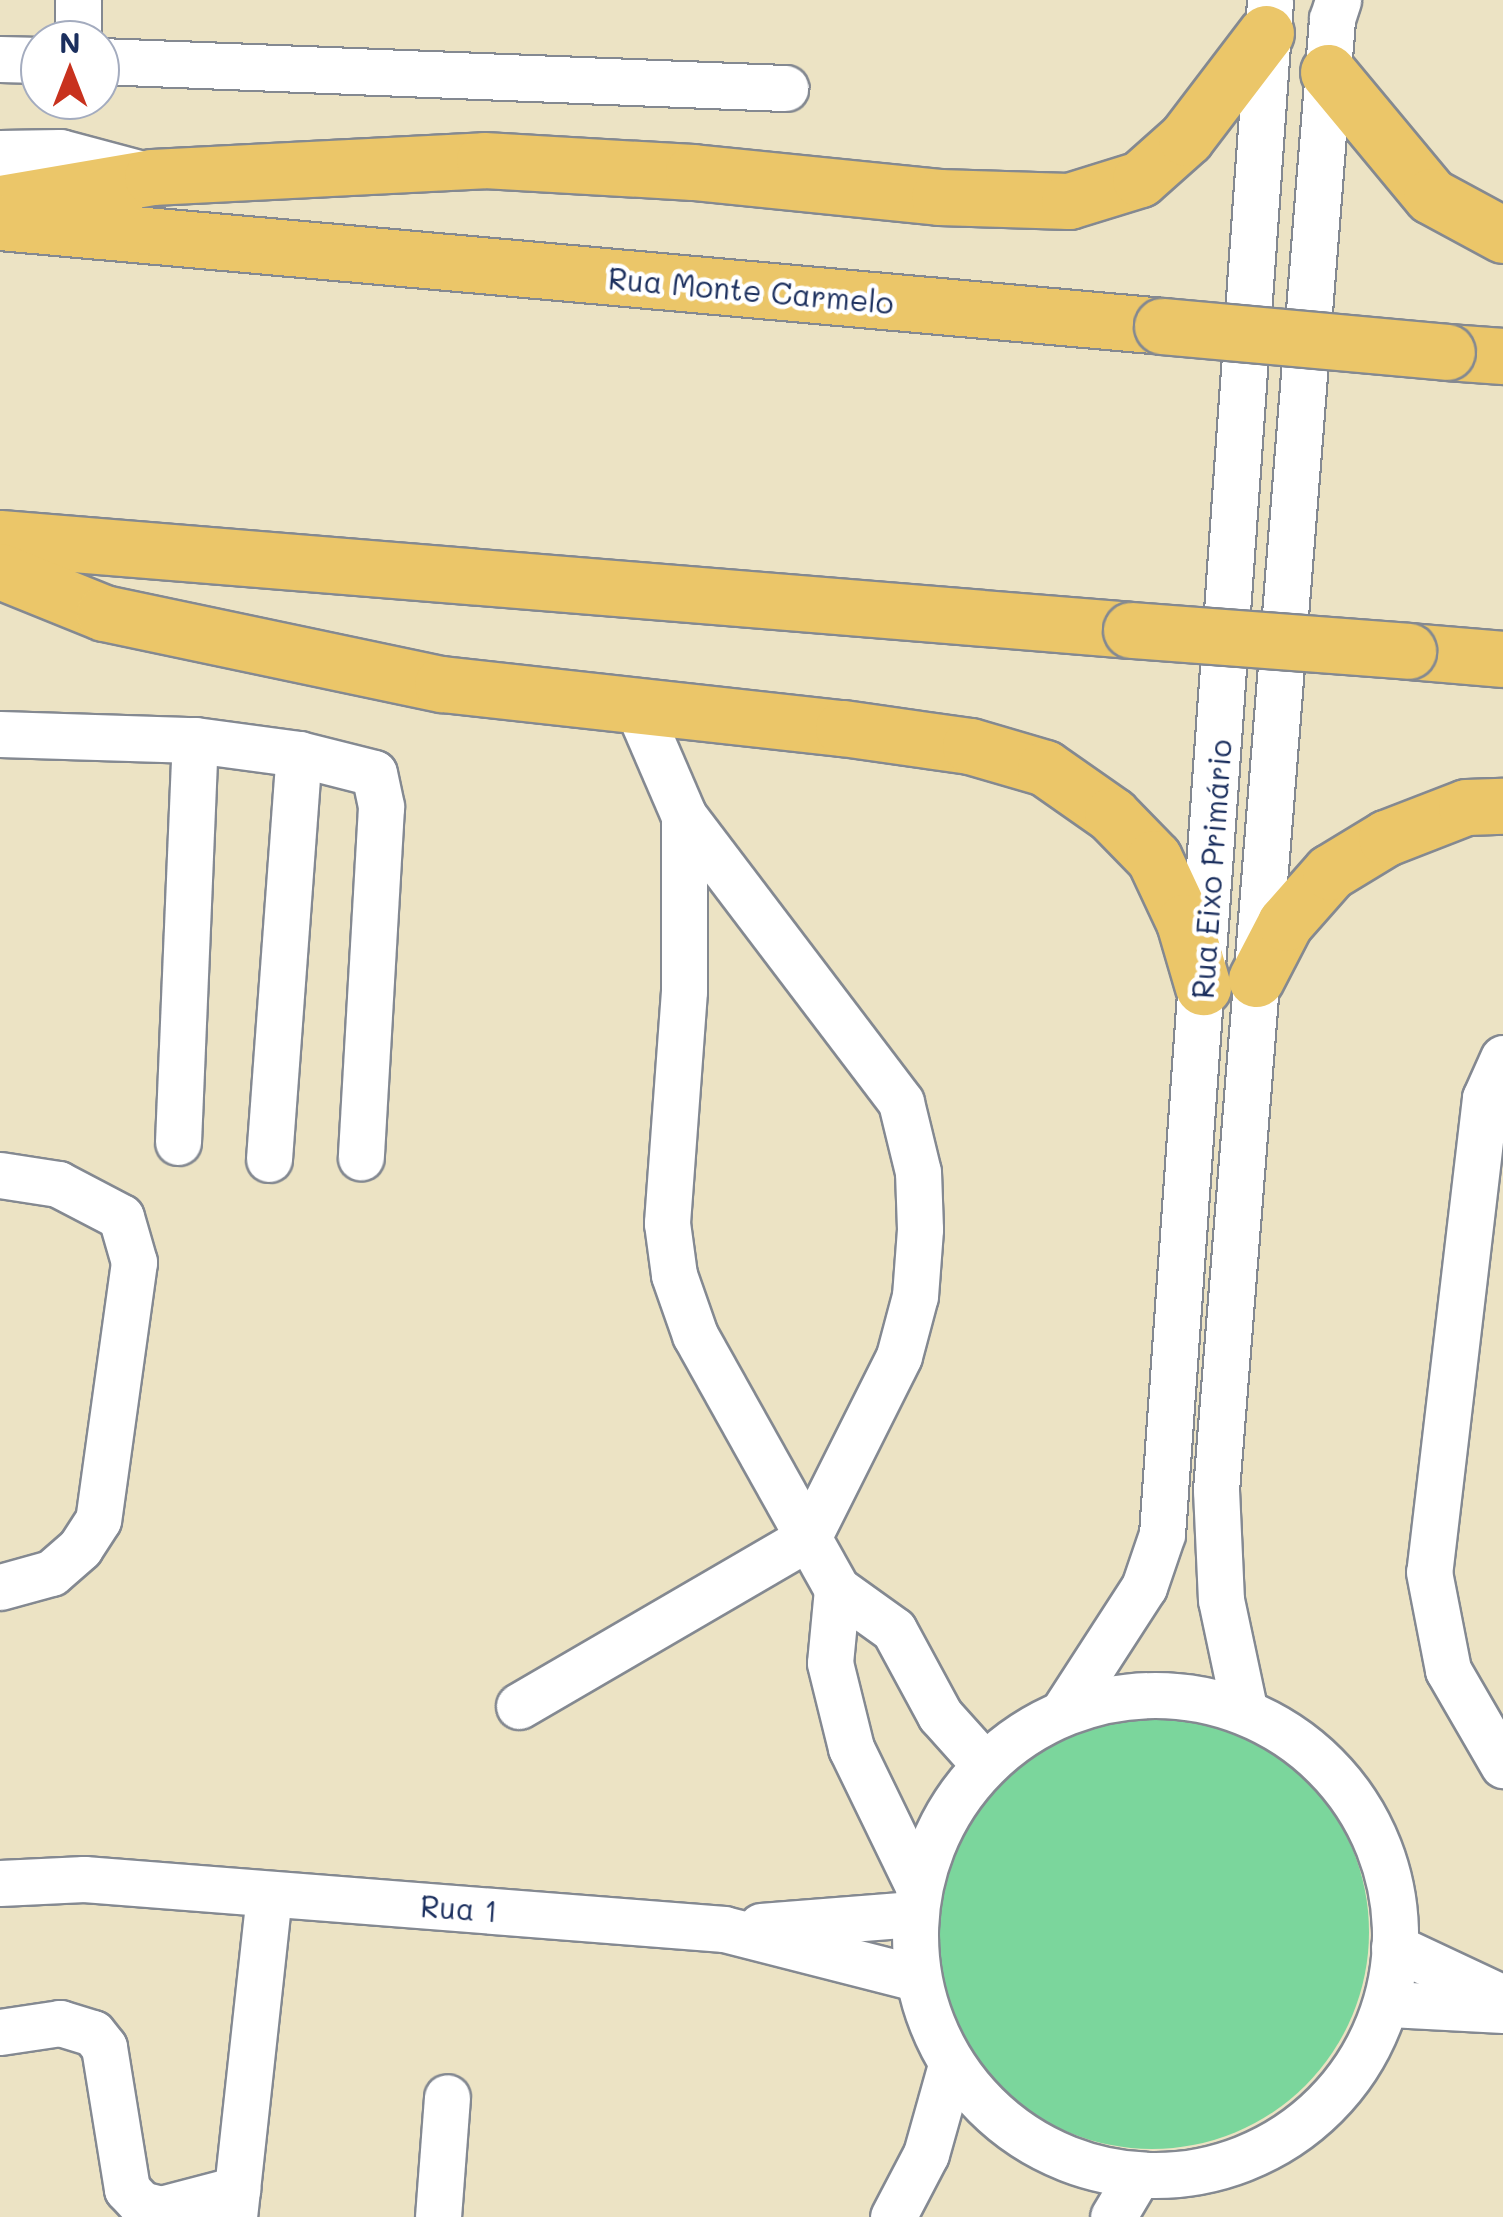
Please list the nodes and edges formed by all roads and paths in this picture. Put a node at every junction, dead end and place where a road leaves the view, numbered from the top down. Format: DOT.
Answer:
graph roads {
  1 [pos="1338,0"];
  2 [pos="1268,16"];
  3 [pos="120,62"];
  4 [pos="1328,72"];
  5 [pos="785,88"];
  6 [pos="0,153"];
  7 [pos="152,176"];
  8 [pos="0,203"];
  9 [pos="0,222"];
  10 [pos="1503,235"];
  11 [pos="1503,356"];
  12 [pos="0,538"];
  13 [pos="0,571"];
  14 [pos="1503,659"];
  15 [pos="638,709"];
  16 [pos="0,734"];
  17 [pos="195,740"];
  18 [pos="299,754"];
  19 [pos="1503,806"];
  20 [pos="684,816"];
  21 [pos="1256,979"];
  22 [pos="1203,988"];
  23 [pos="1503,1058"];
  24 [pos="178,1142"];
  25 [pos="361,1158"];
  26 [pos="270,1160"];
  27 [pos="0,1175"];
  28 [pos="808,1538"];
  29 [pos="0,1586"];
  30 [pos="837,1589"];
  31 [pos="518,1706"];
  32 [pos="1244,1708"];
  33 [pos="1064,1712"];
  34 [pos="984,1764"];
  35 [pos="1503,1766"];
  36 [pos="0,1883"];
  37 [pos="270,1894"];
  38 [pos="916,1900"];
  39 [pos="724,1928"];
  40 [pos="1394,1948"];
  41 [pos="913,1977"];
  42 [pos="1503,1998"];
  43 [pos="1390,2004"];
  44 [pos="1503,2010"];
  45 [pos="0,2032"];
  46 [pos="952,2065"];
  47 [pos="447,2096"];
  48 [pos="1138,2175"];
  49 [pos="236,2203"];
  50 [pos="438,2217"];
  51 [pos="894,2217"];
  52 [pos="1113,2217"];
  1 -- 4 [label="street, Rua Eixo Primário"];
  2 -- 7 [label="highway"];
  2 -- 22 [label="street, Rua Eixo Primário"];
  3 -- 5 [label="street"];
  4 -- 10 [label="highway"];
  4 -- 21 [label="street, Rua Eixo Primário"];
  6 -- 7 [label="street"];
  7 -- 8 [label="highway"];
  9 -- 11 [label="highway, Rua Monte Carmelo, bridge"];
  12 -- 14 [label="highway, bridge"];
  13 -- 15 [label="highway"];
  15 -- 20 [label="street"];
  15 -- 22 [label="highway"];
  16 -- 17 [label="street"];
  17 -- 18 [label="street"];
  17 -- 24 [label="street"];
  18 -- 25 [label="street"];
  18 -- 26 [label="street"];
  19 -- 21 [label="highway"];
  20 -- 28 [label="street"];
  20 -- 28 [label="street"];
  21 -- 32 [label="street, Rua Eixo Primário"];
  22 -- 33 [label="street, Rua Eixo Primário"];
  23 -- 35 [label="street"];
  27 -- 29 [label="street"];
  28 -- 30 [label="street"];
  28 -- 31 [label="street"];
  30 -- 34 [label="street"];
  30 -- 38 [label="street"];
  32 -- 33 [label="street"];
  32 -- 40 [label="street"];
  33 -- 34 [label="street"];
  34 -- 38 [label="street"];
  36 -- 37 [label="street, Rua 1"];
  37 -- 39 [label="street, Rua 1"];
  37 -- 49 [label="street"];
  38 -- 39 [label="street"];
  38 -- 41 [label="street"];
  39 -- 41 [label="street, Rua 1"];
  40 -- 42 [label="street"];
  40 -- 43 [label="street"];
  41 -- 46 [label="street"];
  43 -- 44 [label="street"];
  43 -- 48 [label="street"];
  45 -- 49 [label="street"];
  46 -- 48 [label="street"];
  46 -- 51 [label="street"];
  47 -- 50 [label="street"];
  48 -- 52 [label="street"];
}
